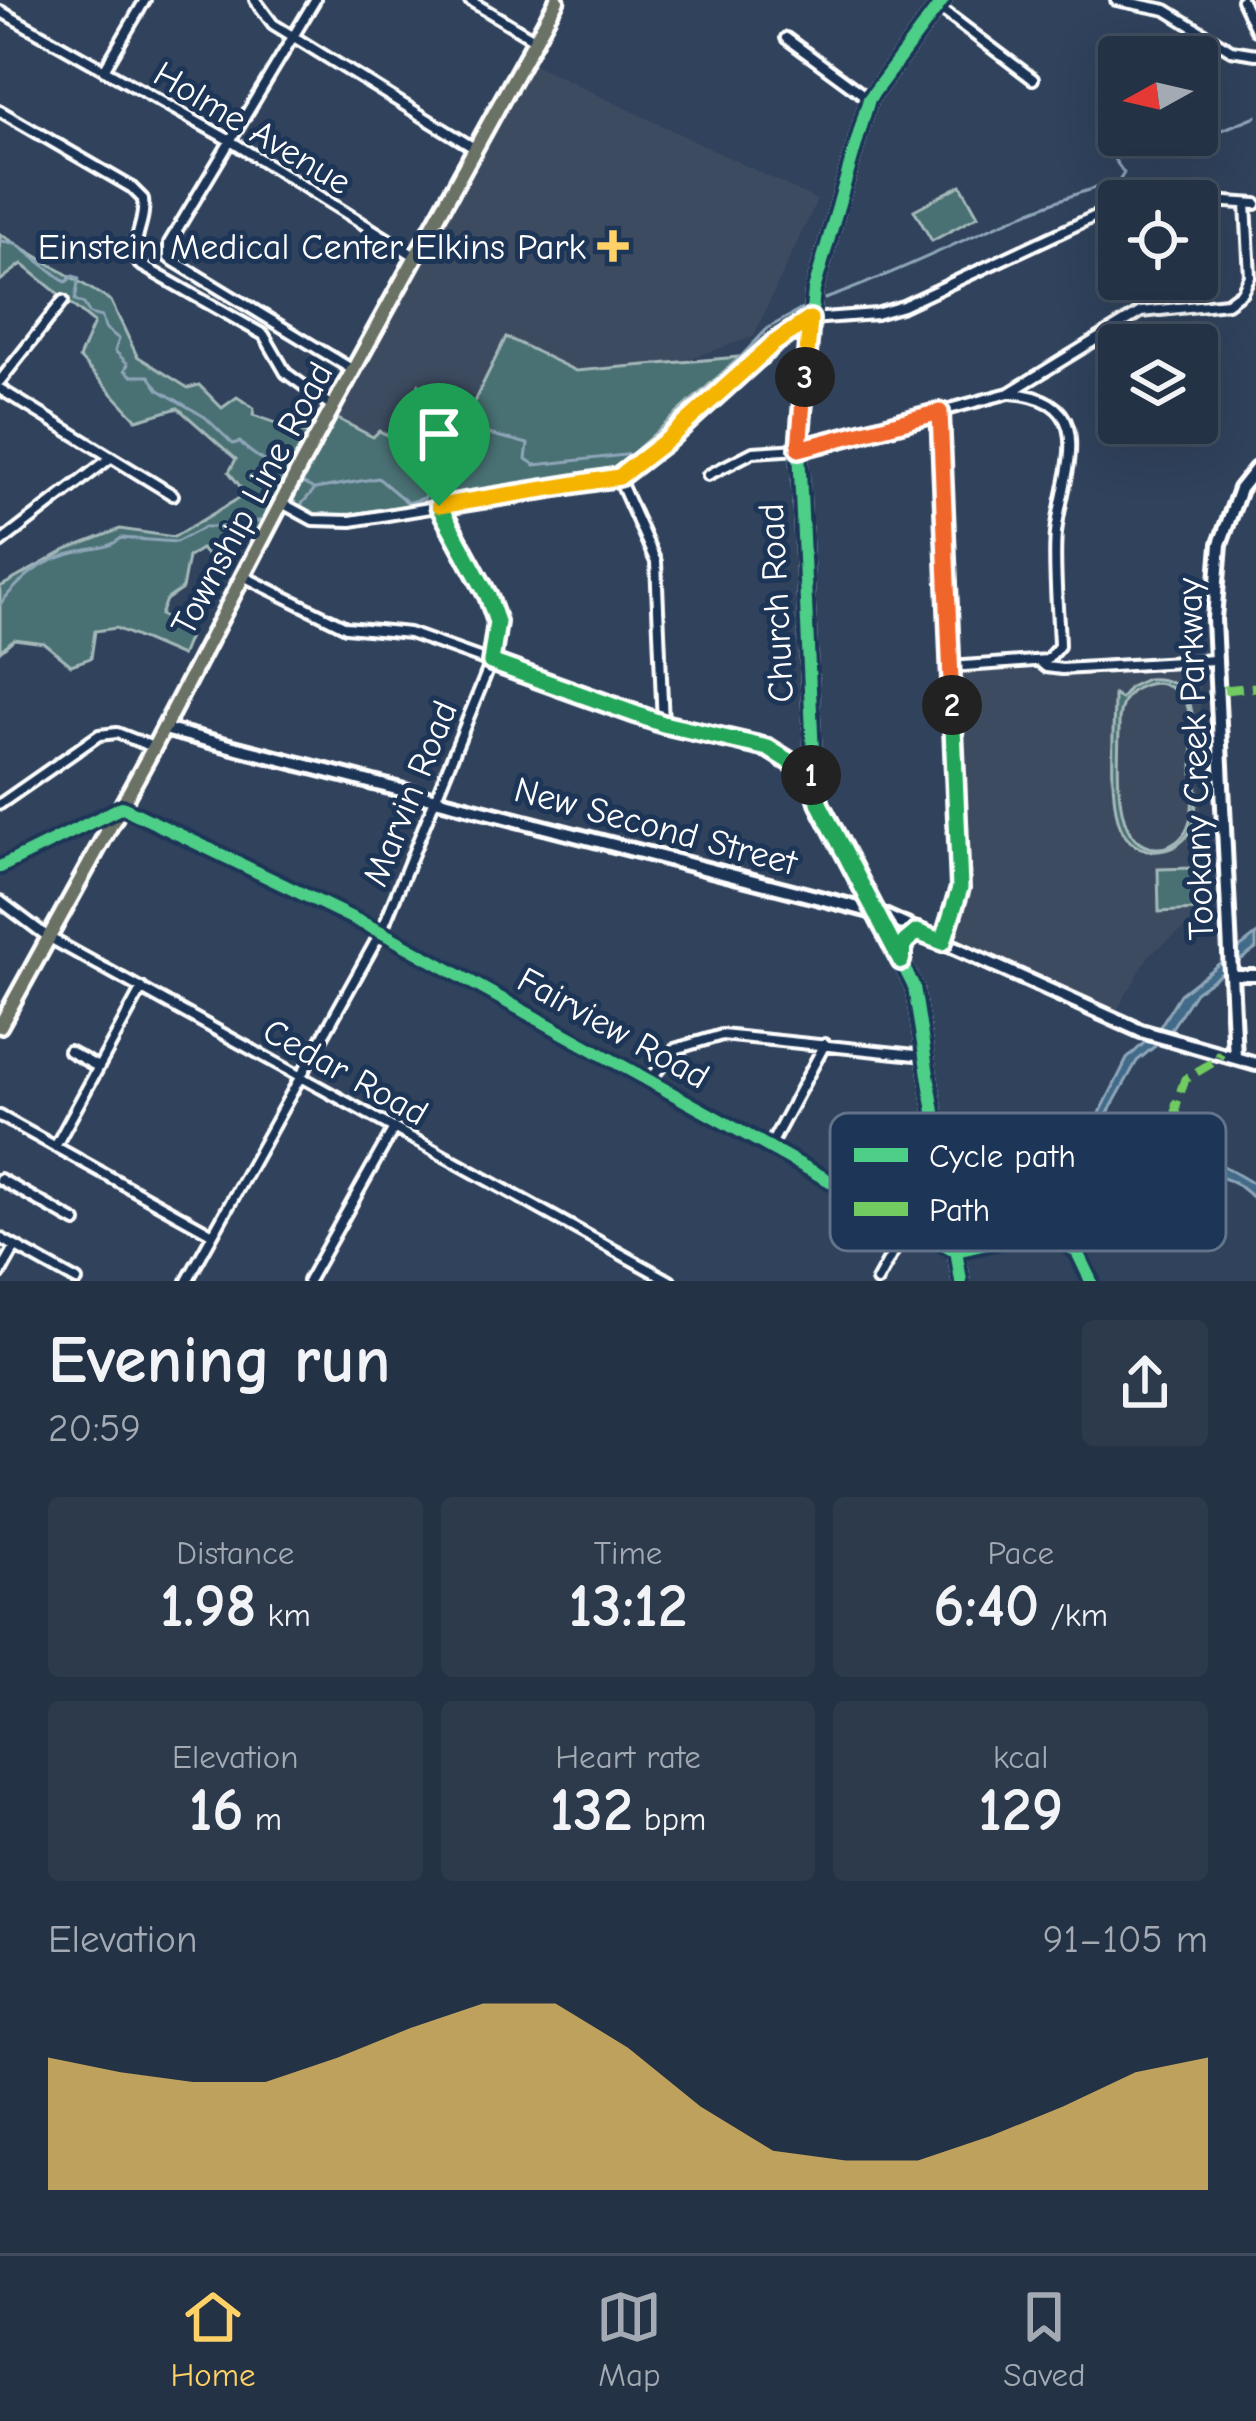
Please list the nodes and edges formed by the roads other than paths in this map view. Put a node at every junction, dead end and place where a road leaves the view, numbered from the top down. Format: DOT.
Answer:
graph roads {
  1 [pos="255,0"];
  2 [pos="315,0"];
  3 [pos="469,0"];
  4 [pos="557,0"];
  5 [pos="1116,0"];
  6 [pos="1242,0"];
  7 [pos="142,1"];
  8 [pos="940,3"];
  9 [pos="0,10"];
  10 [pos="1256,31"];
  11 [pos="292,37"];
  12 [pos="786,38"];
  13 [pos="535,40"];
  14 [pos="1256,54"];
  15 [pos="104,70"];
  16 [pos="1033,79"];
  17 [pos="869,99"];
  18 [pos="0,111"];
  19 [pos="229,140"];
  20 [pos="476,148"];
  21 [pos="1218,202"];
  22 [pos="1251,204"];
  23 [pos="1098,215"];
  24 [pos="415,256"];
  25 [pos="63,301"];
  26 [pos="810,319"];
  27 [pos="353,370"];
  28 [pos="0,385"];
  29 [pos="1009,393"];
  30 [pos="333,407"];
  31 [pos="940,412"];
  32 [pos="799,449"];
  33 [pos="109,459"];
  34 [pos="1256,469"];
  35 [pos="708,475"];
  36 [pos="619,477"];
  37 [pos="172,495"];
  38 [pos="282,503"];
  39 [pos="439,506"];
  40 [pos="0,543"];
  41 [pos="241,576"];
  42 [pos="1039,660"];
  43 [pos="1214,660"];
  44 [pos="491,662"];
  45 [pos="950,667"];
  46 [pos="663,724"];
  47 [pos="164,729"];
  48 [pos="154,748"];
  49 [pos="814,777"];
  50 [pos="437,799"];
  51 [pos="0,804"];
  52 [pos="122,807"];
  53 [pos="0,867"];
  54 [pos="0,901"];
  55 [pos="878,914"];
  56 [pos="381,932"];
  57 [pos="917,932"];
  58 [pos="48,937"];
  59 [pos="943,942"];
  60 [pos="901,961"];
  61 [pos="1230,972"];
  62 [pos="1256,975"];
  63 [pos="142,988"];
  64 [pos="0,1026"];
  65 [pos="825,1045"];
  66 [pos="69,1052"];
  67 [pos="926,1056"];
  68 [pos="1235,1057"];
  69 [pos="1256,1064"];
  70 [pos="98,1067"];
  71 [pos="300,1078"];
  72 [pos="649,1081"];
  73 [pos="935,1113"];
  74 [pos="0,1116"];
  75 [pos="394,1128"];
  76 [pos="770,1146"];
  77 [pos="55,1147"];
  78 [pos="0,1179"];
  79 [pos="830,1181"];
  80 [pos="76,1222"];
  81 [pos="213,1234"];
  82 [pos="0,1238"];
  83 [pos="15,1247"];
  84 [pos="894,1251"];
  85 [pos="956,1251"];
  86 [pos="1076,1251"];
  87 [pos="0,1274"];
  88 [pos="76,1281"];
  89 [pos="187,1281"];
  90 [pos="308,1281"];
  91 [pos="670,1281"];
  92 [pos="877,1281"];
  93 [pos="962,1281"];
  94 [pos="1090,1281"];
  1 -- 11 [label="street"];
  2 -- 11 [label="street"];
  3 -- 13 [label="street"];
  4 -- 13 [label="main road, Township Line Road"];
  5 -- 14 [label="street"];
  6 -- 10 [label="street"];
  7 -- 15 [label="street"];
  8 -- 16 [label="street"];
  8 -- 17 [label="street, Church Road"];
  9 -- 15 [label="street, Holme Avenue"];
  11 -- 19 [label="street"];
  11 -- 20 [label="street"];
  12 -- 17 [label="street"];
  13 -- 20 [label="main road, Township Line Road"];
  15 -- 19 [label="street, Holme Avenue"];
  17 -- 26 [label="street, Church Road"];
  18 -- 30 [label="street"];
  19 -- 24 [label="street, Holme Avenue"];
  19 -- 27 [label="street"];
  20 -- 24 [label="main road, Township Line Road"];
  21 -- 22 [label="street"];
  22 -- 29 [label="street"];
  23 -- 26 [label="street"];
  24 -- 27 [label="main road, Township Line Road"];
  25 -- 28 [label="street"];
  26 -- 32 [label="street, Church Road"];
  26 -- 36 [label="street"];
  27 -- 30 [label="main road, Township Line Road"];
  28 -- 33 [label="street"];
  29 -- 31 [label="street"];
  29 -- 42 [label="street"];
  30 -- 38 [label="main road, Township Line Road"];
  31 -- 32 [label="street"];
  31 -- 45 [label="street"];
  32 -- 35 [label="street"];
  32 -- 49 [label="street, Church Road"];
  33 -- 37 [label="street"];
  33 -- 40 [label="street"];
  34 -- 43 [label="street, Tookany Creek Parkway"];
  36 -- 39 [label="street"];
  36 -- 46 [label="street"];
  38 -- 39 [label="street"];
  38 -- 41 [label="main road, Township Line Road"];
  39 -- 44 [label="street, Marvin Road"];
  41 -- 44 [label="street"];
  41 -- 47 [label="main road, Township Line Road"];
  42 -- 43 [label="street"];
  42 -- 45 [label="street"];
  43 -- 61 [label="street, Tookany Creek Parkway"];
  44 -- 46 [label="street"];
  44 -- 50 [label="street, Marvin Road"];
  45 -- 59 [label="street"];
  46 -- 49 [label="street"];
  47 -- 48 [label="main road, Township Line Road"];
  47 -- 50 [label="street, New Second Street"];
  48 -- 51 [label="street"];
  48 -- 52 [label="main road, Township Line Road"];
  49 -- 55 [label="street, Church Road"];
  50 -- 55 [label="street, New Second Street"];
  50 -- 56 [label="street, Marvin Road"];
  52 -- 53 [label="street"];
  52 -- 56 [label="street, Fairview Road"];
  52 -- 58 [label="main road, Township Line Road"];
  54 -- 58 [label="street, Cedar Road"];
  55 -- 57 [label="street, New Second Street"];
  55 -- 60 [label="street, Church Road"];
  56 -- 71 [label="street, Marvin Road"];
  56 -- 72 [label="street, Fairview Road"];
  57 -- 59 [label="street, New Second Street"];
  57 -- 60 [label="street"];
  58 -- 63 [label="street, Cedar Road"];
  58 -- 64 [label="main road, Township Line Road"];
  59 -- 68 [label="street, New Second Street"];
  60 -- 67 [label="street, Church Road"];
  61 -- 62 [label="street"];
  61 -- 68 [label="street, Tookany Creek Parkway"];
  63 -- 70 [label="street"];
  63 -- 71 [label="street, Cedar Road"];
  65 -- 67 [label="street"];
  65 -- 72 [label="street"];
  65 -- 76 [label="street"];
  66 -- 70 [label="street"];
  67 -- 73 [label="street, Church Road"];
  68 -- 69 [label="street, New Second Street"];
  70 -- 77 [label="street"];
  71 -- 75 [label="street, Cedar Road"];
  71 -- 81 [label="street, Marvin Road"];
  72 -- 76 [label="street, Fairview Road"];
  74 -- 77 [label="street"];
  75 -- 90 [label="street"];
  75 -- 91 [label="street, Cedar Road"];
  76 -- 79 [label="street, Fairview Road"];
  77 -- 81 [label="street"];
  78 -- 80 [label="street"];
  81 -- 89 [label="street, Marvin Road"];
  82 -- 83 [label="street"];
  83 -- 87 [label="street"];
  83 -- 88 [label="street"];
  84 -- 92 [label="street"];
  85 -- 93 [label="street, Church Road"];
  86 -- 94 [label="street"];
}
